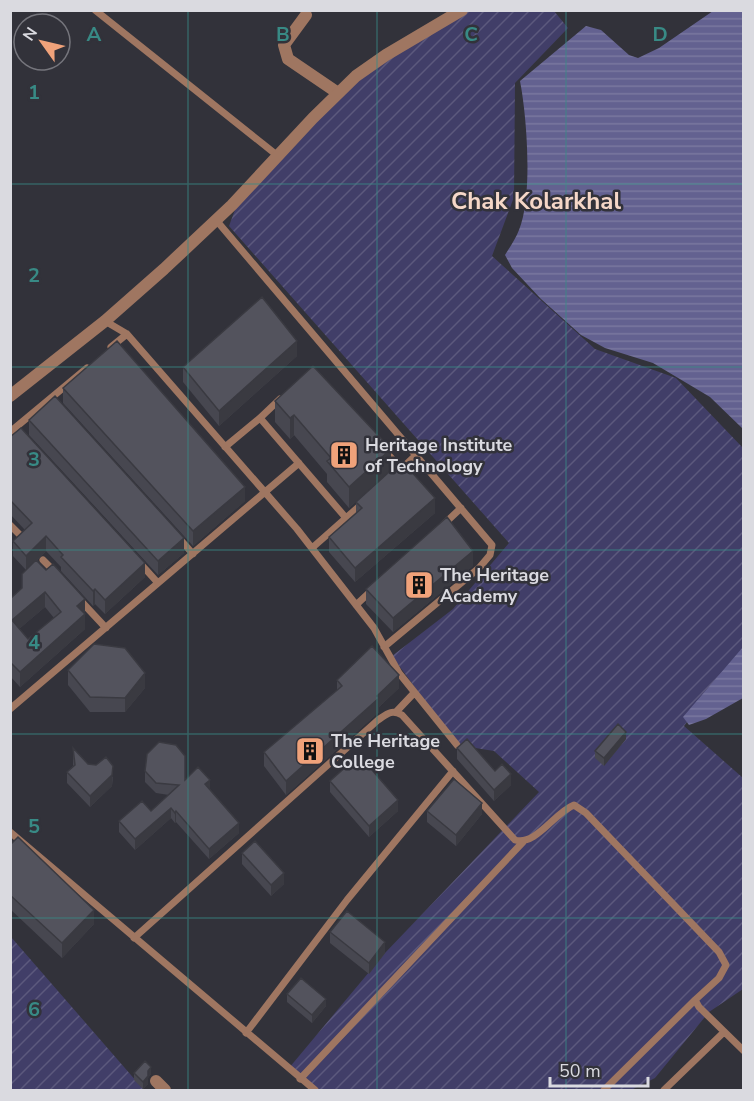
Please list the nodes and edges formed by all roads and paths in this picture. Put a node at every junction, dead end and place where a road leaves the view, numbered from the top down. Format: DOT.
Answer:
graph roads {
  1 [pos="95,10"];
  2 [pos="462,10"];
  3 [pos="306,15"];
  4 [pos="338,93"];
  5 [pos="278,156"];
  6 [pos="216,220"];
  7 [pos="105,321"];
  8 [pos="127,334"];
  9 [pos="102,355"];
  10 [pos="93,362"];
  11 [pos="10,396"];
  12 [pos="282,397"];
  13 [pos="51,398"];
  14 [pos="59,406"];
  15 [pos="260,418"];
  16 [pos="13,430"];
  17 [pos="23,437"];
  18 [pos="379,444"];
  19 [pos="225,447"];
  20 [pos="416,455"];
  21 [pos="299,463"];
  22 [pos="401,469"];
  23 [pos="393,476"];
  24 [pos="265,493"];
  25 [pos="370,497"];
  26 [pos="461,508"];
  27 [pos="346,518"];
  28 [pos="10,525"];
  29 [pos="170,528"];
  30 [pos="435,532"];
  31 [pos="24,539"];
  32 [pos="312,548"];
  33 [pos="193,554"];
  34 [pos="134,558"];
  35 [pos="43,560"];
  36 [pos="59,577"];
  37 [pos="158,584"];
  38 [pos="374,589"];
  39 [pos="75,594"];
  40 [pos="356,605"];
  41 [pos="106,628"];
  42 [pos="384,647"];
  43 [pos="414,693"];
  44 [pos="10,709"];
  45 [pos="396,712"];
  46 [pos="457,745"];
  47 [pos="453,771"];
  48 [pos="10,832"];
  49 [pos="523,842"];
  50 [pos="134,938"];
  51 [pos="695,1000"];
  52 [pos="724,1032"];
  53 [pos="246,1033"];
  54 [pos="744,1051"];
  55 [pos="300,1079"];
  56 [pos="156,1081"];
  57 [pos="165,1090"];
  58 [pos="315,1090"];
  59 [pos="604,1090"];
  60 [pos="664,1090"];
  1 -- 5 [label="lane"];
  2 -- 4 [label="street"];
  3 -- 4 [label="street"];
  4 -- 5 [label="street"];
  5 -- 6 [label="street"];
  6 -- 7 [label="street"];
  6 -- 20 [label="lane"];
  7 -- 8 [label="lane"];
  7 -- 11 [label="street"];
  8 -- 9 [label="lane"];
  8 -- 19 [label="lane"];
  10 -- 13 [label="lane"];
  12 -- 15 [label="lane"];
  13 -- 14 [label="lane"];
  13 -- 16 [label="lane"];
  15 -- 19 [label="lane"];
  15 -- 21 [label="lane"];
  16 -- 17 [label="lane"];
  18 -- 22 [label="lane"];
  19 -- 24 [label="lane"];
  20 -- 22 [label="lane"];
  20 -- 26 [label="lane"];
  21 -- 24 [label="lane"];
  21 -- 27 [label="lane"];
  22 -- 23 [label="lane"];
  24 -- 32 [label="lane"];
  24 -- 33 [label="lane"];
  25 -- 27 [label="lane"];
  26 -- 30 [label="lane"];
  26 -- 42 [label="lane"];
  27 -- 32 [label="lane"];
  28 -- 31 [label="lane"];
  29 -- 33 [label="lane"];
  32 -- 40 [label="lane"];
  33 -- 37 [label="lane"];
  34 -- 37 [label="lane"];
  35 -- 36 [label="lane"];
  37 -- 41 [label="lane"];
  38 -- 40 [label="lane"];
  39 -- 41 [label="lane"];
  40 -- 42 [label="lane"];
  41 -- 44 [label="lane"];
  42 -- 43 [label="lane"];
  43 -- 45 [label="lane"];
  43 -- 46 [label="lane"];
  45 -- 47 [label="lane"];
  45 -- 50 [label="lane"];
  47 -- 49 [label="lane"];
  47 -- 53 [label="lane"];
  48 -- 50 [label="lane"];
  49 -- 51 [label="lane"];
  49 -- 55 [label="lane"];
  50 -- 53 [label="lane"];
  51 -- 52 [label="lane"];
  51 -- 59 [label="lane"];
  52 -- 54 [label="lane"];
  52 -- 60 [label="lane"];
  53 -- 55 [label="lane"];
  55 -- 58 [label="lane"];
  56 -- 57 [label="street"];
}
